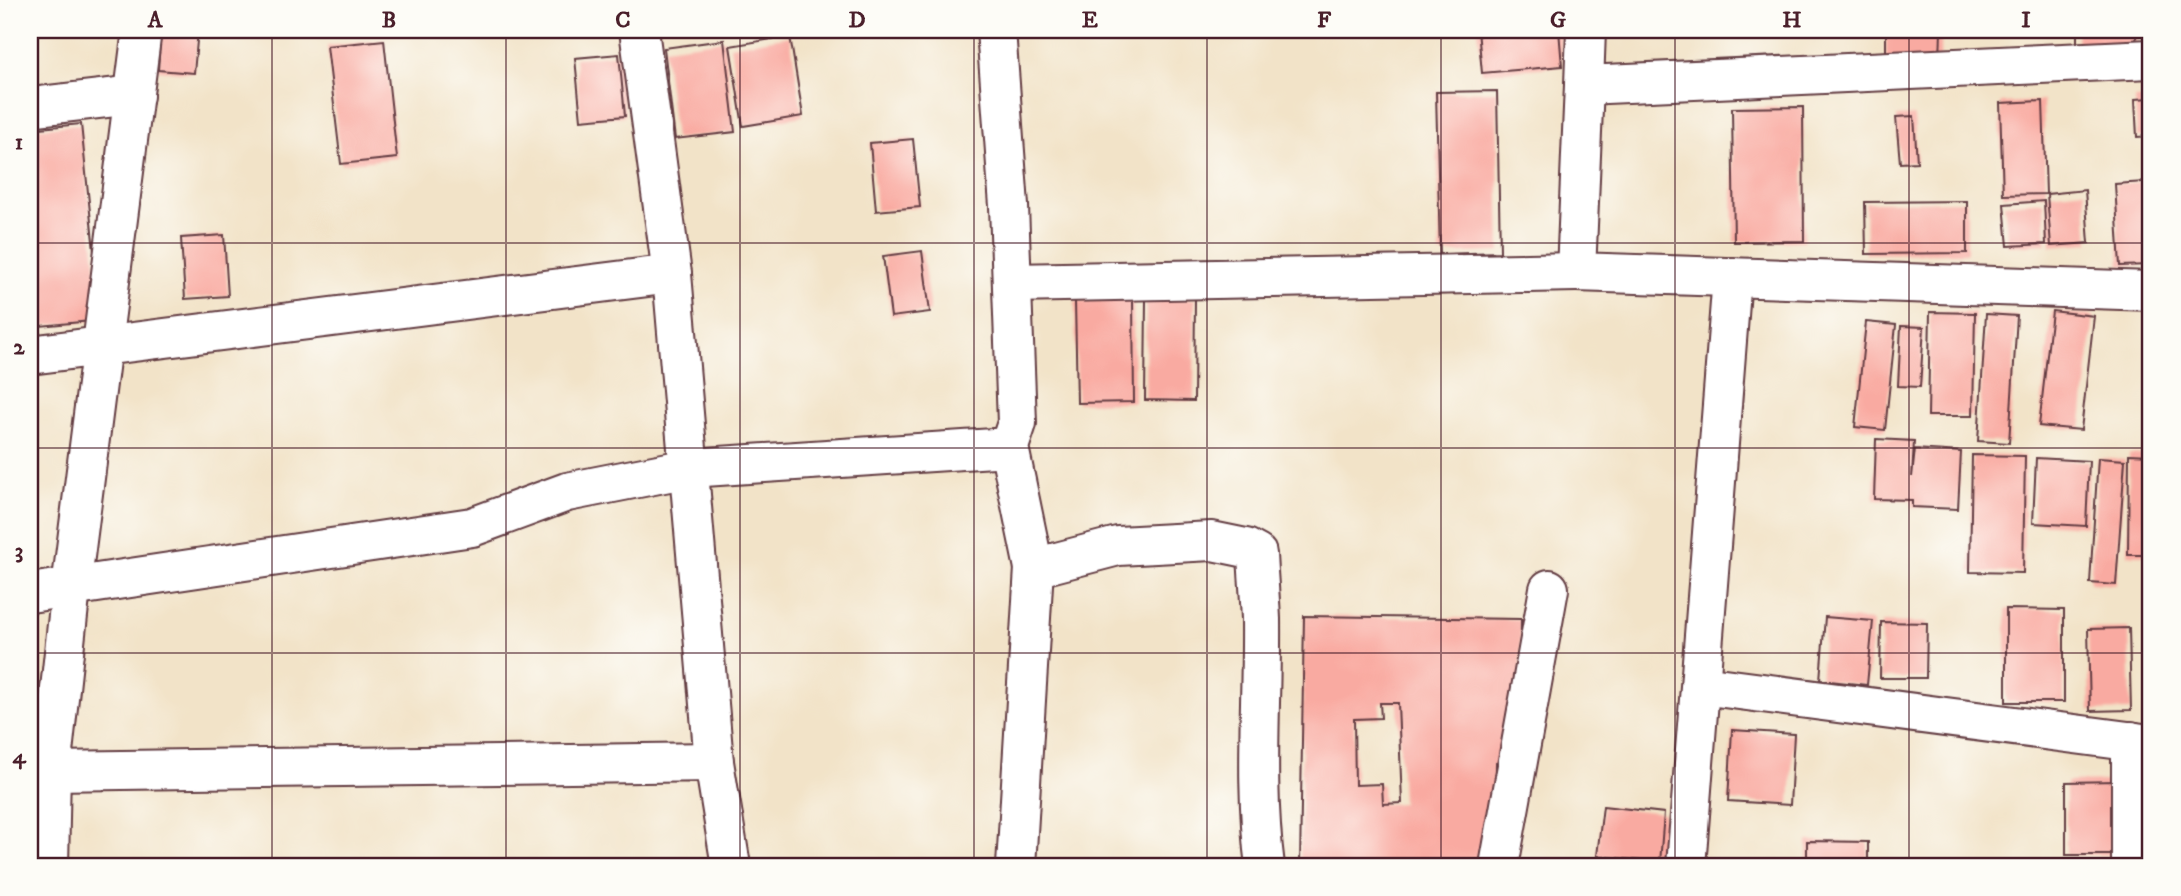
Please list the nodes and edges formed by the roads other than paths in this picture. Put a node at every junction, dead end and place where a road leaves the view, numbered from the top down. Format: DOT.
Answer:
graph roads {
  1 [pos="142,30"];
  2 [pos="639,30"];
  3 [pos="996,30"];
  4 [pos="1586,30"];
  5 [pos="2151,60"];
  6 [pos="1584,85"];
  7 [pos="134,95"];
  8 [pos="30,107"];
  9 [pos="1576,272"];
  10 [pos="672,274"];
  11 [pos="1732,277"];
  12 [pos="1012,283"];
  13 [pos="2151,291"];
  14 [pos="103,347"];
  15 [pos="30,355"];
  16 [pos="1009,447"];
  17 [pos="689,468"];
  18 [pos="1034,568"];
  19 [pos="71,588"];
  20 [pos="1549,589"];
  21 [pos="30,593"];
  22 [pos="1700,685"];
  23 [pos="2141,742"];
  24 [pos="714,762"];
  25 [pos="41,772"];
  26 [pos="49,866"];
  27 [pos="731,866"];
  28 [pos="1016,866"];
  29 [pos="1265,866"];
  30 [pos="1499,866"];
  31 [pos="1686,866"];
  32 [pos="2131,866"];
  1 -- 7 [label="street"];
  2 -- 10 [label="street"];
  3 -- 12 [label="street"];
  4 -- 6 [label="street"];
  5 -- 6 [label="street"];
  6 -- 9 [label="street"];
  7 -- 8 [label="street"];
  7 -- 14 [label="street"];
  9 -- 11 [label="street"];
  9 -- 12 [label="street"];
  10 -- 14 [label="street"];
  10 -- 17 [label="street"];
  11 -- 13 [label="street"];
  11 -- 22 [label="street"];
  12 -- 16 [label="street"];
  14 -- 15 [label="street"];
  14 -- 19 [label="street"];
  16 -- 17 [label="street"];
  16 -- 18 [label="street"];
  17 -- 19 [label="street"];
  17 -- 24 [label="street"];
  18 -- 28 [label="street"];
  18 -- 29 [label="street"];
  19 -- 21 [label="street"];
  19 -- 25 [label="street"];
  20 -- 30 [label="street"];
  22 -- 23 [label="street"];
  22 -- 31 [label="street"];
  23 -- 32 [label="street"];
  24 -- 25 [label="street"];
  24 -- 27 [label="street"];
  25 -- 26 [label="street"];
}
